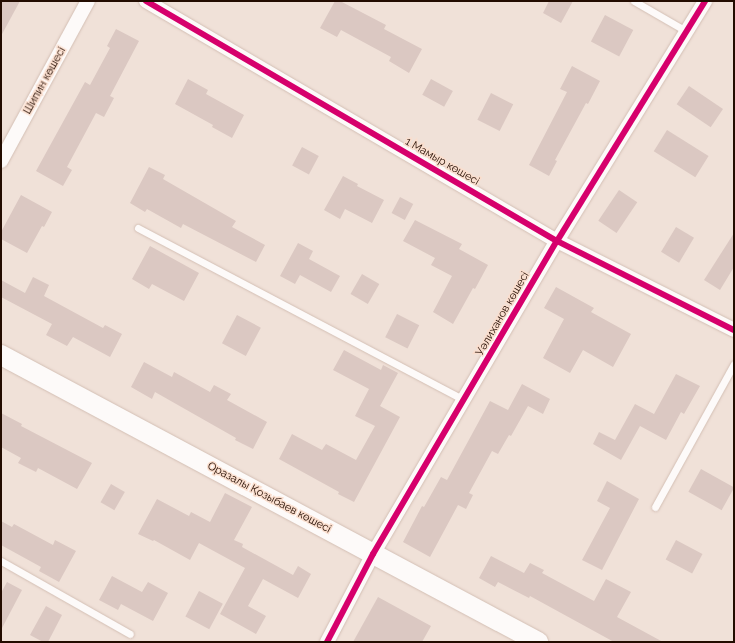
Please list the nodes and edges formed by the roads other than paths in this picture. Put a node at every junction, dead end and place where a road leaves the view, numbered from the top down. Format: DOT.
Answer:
graph roads {
  1 [pos="88,1"];
  2 [pos="146,1"];
  3 [pos="634,1"];
  4 [pos="705,1"];
  5 [pos="686,31"];
  6 [pos="1,161"];
  7 [pos="138,228"];
  8 [pos="557,241"];
  9 [pos="734,330"];
  10 [pos="1,355"];
  11 [pos="734,364"];
  12 [pos="464,400"];
  13 [pos="655,507"];
  14 [pos="373,554"];
  15 [pos="1,561"];
  16 [pos="130,634"];
  17 [pos="327,642"];
  18 [pos="538,642"];
  1 -- 6 [label="street, Шипин көшесі"];
  2 -- 8 [label="street, 1 Мамыр көшесі"];
  3 -- 5 [label="lane"];
  4 -- 5 [label="street, Уәлиханов көшесі"];
  5 -- 8 [label="street, Уәлиханов көшесі"];
  7 -- 12 [label="lane"];
  8 -- 9 [label="street, 1 Мамыр көшесі"];
  8 -- 12 [label="street, Уәлиханов көшесі"];
  10 -- 14 [label="street, Оразалы Қозыбаев көшесі"];
  11 -- 13 [label="lane"];
  12 -- 14 [label="street, Уәлиханов көшесі"];
  14 -- 17 [label="street, Уәлиханов көшесі"];
  14 -- 18 [label="street, Оразалы Қозыбаев көшесі"];
  15 -- 16 [label="lane"];
}
